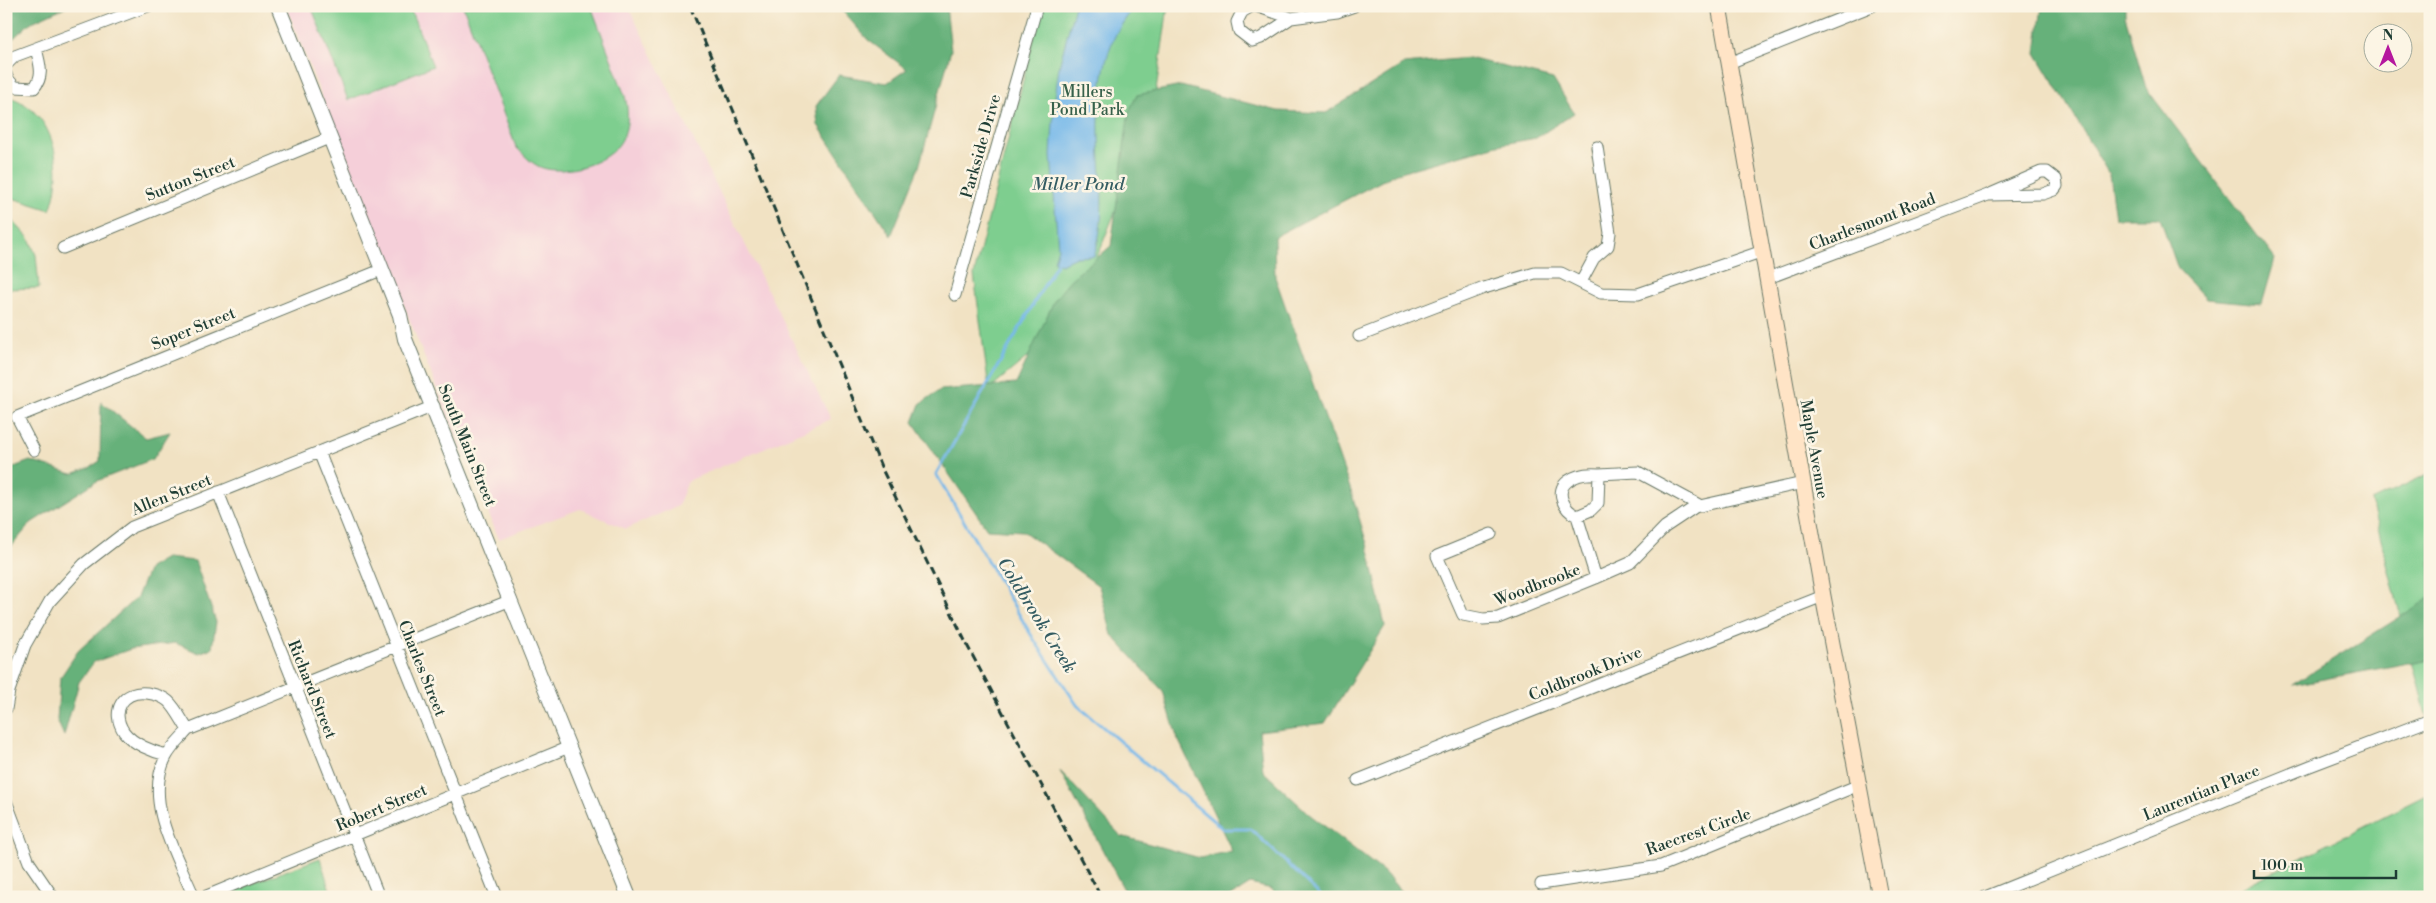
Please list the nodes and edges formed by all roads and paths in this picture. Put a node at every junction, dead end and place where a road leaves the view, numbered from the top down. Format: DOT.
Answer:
graph roads {
  1 [pos="148,6"];
  2 [pos="278,6"];
  3 [pos="1037,6"];
  4 [pos="1252,6"];
  5 [pos="1256,6"];
  6 [pos="1354,6"];
  7 [pos="1719,6"];
  8 [pos="1872,6"];
  9 [pos="1291,18"];
  10 [pos="36,48"];
  11 [pos="1729,63"];
  12 [pos="6,65"];
  13 [pos="6,74"];
  14 [pos="329,138"];
  15 [pos="1597,146"];
  16 [pos="1988,195"];
  17 [pos="63,248"];
  18 [pos="1763,251"];
  19 [pos="381,270"];
  20 [pos="1768,278"];
  21 [pos="1581,282"];
  22 [pos="955,295"];
  23 [pos="1359,336"];
  24 [pos="434,406"];
  25 [pos="34,450"];
  26 [pos="319,452"];
  27 [pos="1599,474"];
  28 [pos="1803,483"];
  29 [pos="218,492"];
  30 [pos="1701,506"];
  31 [pos="1577,516"];
  32 [pos="1491,534"];
  33 [pos="1596,578"];
  34 [pos="1823,596"];
  35 [pos="512,600"];
  36 [pos="397,647"];
  37 [pos="295,688"];
  38 [pos="6,709"];
  39 [pos="2430,720"];
  40 [pos="188,730"];
  41 [pos="569,746"];
  42 [pos="167,755"];
  43 [pos="1358,780"];
  44 [pos="1859,785"];
  45 [pos="456,792"];
  46 [pos="6,801"];
  47 [pos="9,822"];
  48 [pos="354,836"];
  49 [pos="1541,884"];
  50 [pos="53,897"];
  51 [pos="194,897"];
  52 [pos="204,897"];
  53 [pos="379,897"];
  54 [pos="497,897"];
  55 [pos="629,897"];
  56 [pos="1880,897"];
  57 [pos="1985,897"];
  1 -- 10 [label="street"];
  2 -- 14 [label="street, South Main Street"];
  3 -- 22 [label="street, Parkside Drive"];
  4 -- 9 [label="street"];
  5 -- 9 [label="street"];
  6 -- 9 [label="street"];
  7 -- 11 [label="main road, Maple Avenue"];
  8 -- 11 [label="street"];
  10 -- 12 [label="street"];
  10 -- 13 [label="street"];
  11 -- 18 [label="main road, Maple Avenue"];
  14 -- 17 [label="street, Sutton Street"];
  14 -- 19 [label="street, South Main Street"];
  15 -- 21 [label="street"];
  16 -- 16 [label="street, Charlesmont Road"];
  16 -- 20 [label="street, Charlesmont Road"];
  18 -- 20 [label="main road, Maple Avenue"];
  18 -- 21 [label="street"];
  19 -- 24 [label="street, South Main Street"];
  19 -- 25 [label="street, Soper Street"];
  20 -- 28 [label="main road, Maple Avenue"];
  21 -- 23 [label="street"];
  24 -- 26 [label="street, Allen Street"];
  24 -- 35 [label="street, South Main Street"];
  26 -- 29 [label="street, Allen Street"];
  26 -- 36 [label="street, Charles Street"];
  27 -- 30 [label="street, Woodbrooke"];
  27 -- 31 [label="street"];
  27 -- 31 [label="street, Woodbrooke"];
  28 -- 30 [label="street, Woodbrooke"];
  28 -- 34 [label="main road, Maple Avenue"];
  29 -- 37 [label="street, Richard Street"];
  29 -- 38 [label="street, Allen Street"];
  30 -- 33 [label="street, Woodbrooke"];
  31 -- 33 [label="street, Woodbrooke"];
  32 -- 33 [label="street, Woodbrooke"];
  34 -- 43 [label="street, Coldbrook Drive"];
  34 -- 44 [label="main road, Maple Avenue"];
  35 -- 36 [label="street"];
  35 -- 41 [label="street, South Main Street"];
  36 -- 37 [label="street"];
  36 -- 45 [label="street, Charles Street"];
  37 -- 40 [label="street"];
  37 -- 48 [label="street, Richard Street"];
  39 -- 57 [label="street, Laurentian Place"];
  40 -- 42 [label="street"];
  40 -- 42 [label="street"];
  41 -- 45 [label="street, Robert Street"];
  41 -- 55 [label="street, South Main Street"];
  42 -- 51 [label="street"];
  44 -- 49 [label="street, Raecrest Circle"];
  44 -- 56 [label="main road, Maple Avenue"];
  45 -- 48 [label="street, Robert Street"];
  45 -- 54 [label="street, Charles Street"];
  46 -- 47 [label="street"];
  47 -- 50 [label="street"];
  48 -- 52 [label="street, Robert Street"];
  48 -- 53 [label="street, Richard Street"];
}
